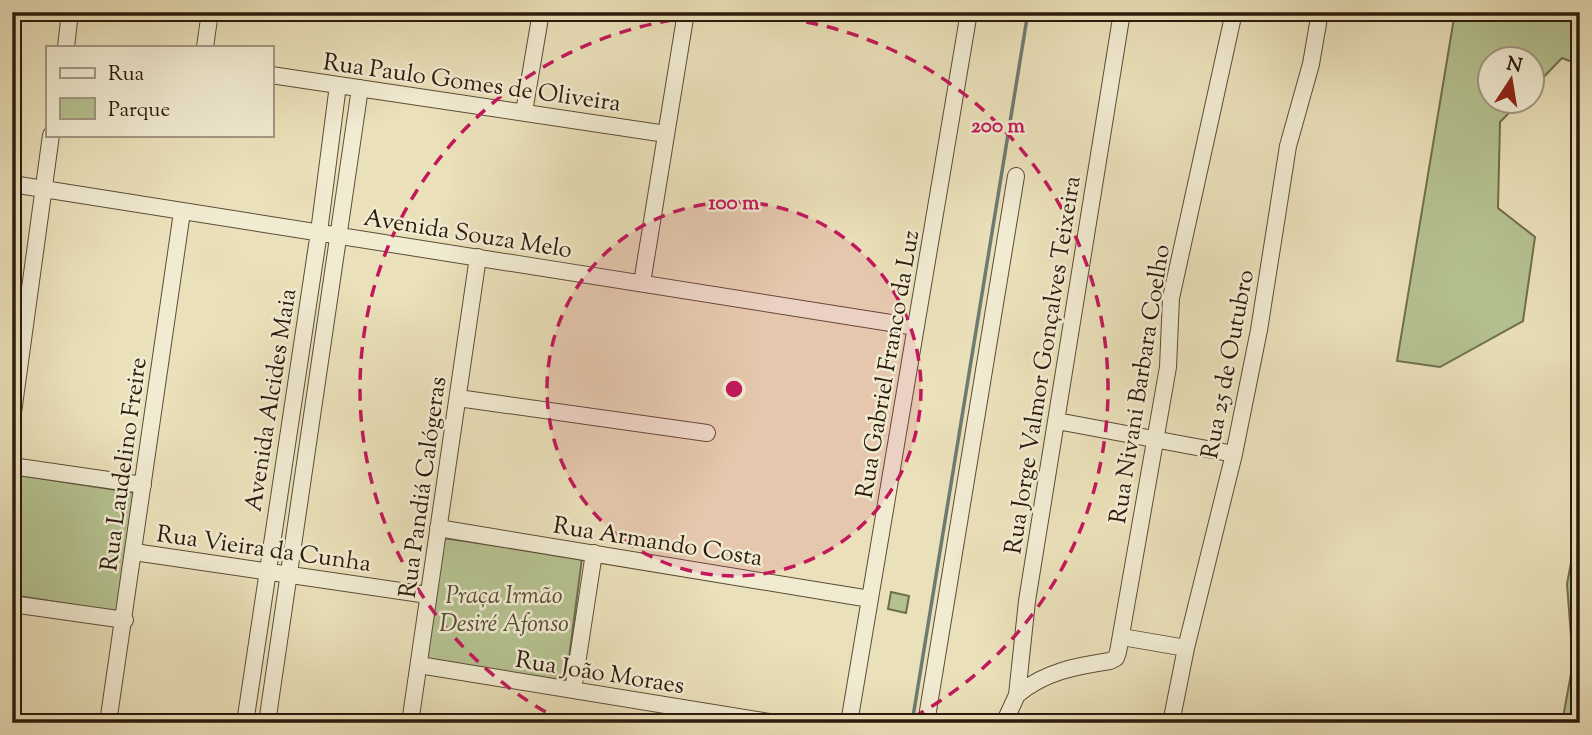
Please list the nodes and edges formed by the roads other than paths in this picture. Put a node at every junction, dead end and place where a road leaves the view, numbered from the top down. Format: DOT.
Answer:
graph roads {
  1 [pos="71,12"];
  2 [pos="210,12"];
  3 [pos="541,12"];
  4 [pos="686,12"];
  5 [pos="969,12"];
  6 [pos="1122,12"];
  7 [pos="1234,12"];
  8 [pos="1320,12"];
  9 [pos="66,46"];
  10 [pos="205,46"];
  11 [pos="273,75"];
  12 [pos="338,85"];
  13 [pos="360,88"];
  14 [pos="524,112"];
  15 [pos="666,134"];
  16 [pos="51,136"];
  17 [pos="1016,176"];
  18 [pos="12,184"];
  19 [pos="43,188"];
  20 [pos="183,212"];
  21 [pos="318,232"];
  22 [pos="339,235"];
  23 [pos="478,257"];
  24 [pos="642,283"];
  25 [pos="916,327"];
  26 [pos="458,398"];
  27 [pos="12,420"];
  28 [pos="1057,421"];
  29 [pos="707,433"];
  30 [pos="1156,440"];
  31 [pos="1234,454"];
  32 [pos="12,466"];
  33 [pos="143,485"];
  34 [pos="438,528"];
  35 [pos="134,552"];
  36 [pos="594,553"];
  37 [pos="267,572"];
  38 [pos="290,576"];
  39 [pos="428,595"];
  40 [pos="870,600"];
  41 [pos="12,604"];
  42 [pos="125,620"];
  43 [pos="1122,636"];
  44 [pos="1186,649"];
  45 [pos="419,665"];
  46 [pos="573,690"];
  47 [pos="1017,695"];
  48 [pos="108,723"];
  49 [pos="245,723"];
  50 [pos="267,723"];
  51 [pos="410,723"];
  52 [pos="775,723"];
  53 [pos="849,723"];
  54 [pos="926,723"];
  55 [pos="1004,723"];
  56 [pos="1171,723"];
  1 -- 9 [label="street"];
  2 -- 10 [label="street"];
  3 -- 14 [label="street"];
  4 -- 15 [label="street"];
  5 -- 25 [label="street, Rua Gabriel Franco da Luz"];
  6 -- 28 [label="street, Rua Jorge Valmor Gonçalves Teixeira"];
  7 -- 30 [label="street, Rua Nivani Barbara Coelho"];
  8 -- 31 [label="street, Rua 25 de Outubro"];
  11 -- 12 [label="street, Rua Paulo Gomes de Oliveira"];
  12 -- 13 [label="street, Rua Paulo Gomes de Oliveira"];
  12 -- 21 [label="street, Avenida Alcides Maia"];
  13 -- 14 [label="street, Rua Paulo Gomes de Oliveira"];
  13 -- 22 [label="street, Avenida Alcides Maia"];
  14 -- 15 [label="street, Rua Paulo Gomes de Oliveira"];
  15 -- 24 [label="street"];
  16 -- 19 [label="street"];
  17 -- 54 [label="street"];
  18 -- 19 [label="street, Avenida Souza Melo"];
  19 -- 20 [label="street, Avenida Souza Melo"];
  19 -- 27 [label="street"];
  20 -- 21 [label="street, Avenida Souza Melo"];
  20 -- 33 [label="street, Rua Laudelino Freire"];
  21 -- 22 [label="street, Avenida Souza Melo"];
  21 -- 37 [label="street, Avenida Alcides Maia"];
  22 -- 23 [label="street, Avenida Souza Melo"];
  22 -- 38 [label="street, Avenida Alcides Maia"];
  23 -- 24 [label="street, Avenida Souza Melo"];
  23 -- 26 [label="street, Rua Pandiá Calógeras"];
  24 -- 25 [label="street, Avenida Souza Melo"];
  25 -- 40 [label="street, Rua Gabriel Franco da Luz"];
  26 -- 29 [label="street"];
  26 -- 34 [label="street, Rua Pandiá Calógeras"];
  28 -- 30 [label="street"];
  28 -- 47 [label="street, Rua Jorge Valmor Gonçalves Teixeira"];
  30 -- 31 [label="street"];
  30 -- 43 [label="street, Rua Nivani Barbara Coelho"];
  31 -- 44 [label="street, Rua 25 de Outubro"];
  32 -- 33 [label="street"];
  33 -- 35 [label="street, Rua Laudelino Freire"];
  34 -- 36 [label="street, Rua Armando Costa"];
  34 -- 39 [label="street, Rua Pandiá Calógeras"];
  35 -- 37 [label="street, Rua Vieira da Cunha"];
  35 -- 42 [label="street, Rua Laudelino Freire"];
  36 -- 40 [label="street, Rua Armando Costa"];
  36 -- 46 [label="street"];
  37 -- 38 [label="street, Rua Vieira da Cunha"];
  37 -- 49 [label="street, Avenida Alcides Maia"];
  38 -- 39 [label="street, Rua Vieira da Cunha"];
  38 -- 50 [label="street, Avenida Alcides Maia"];
  39 -- 45 [label="street, Rua Pandiá Calógeras"];
  40 -- 53 [label="street, Rua Gabriel Franco da Luz"];
  41 -- 42 [label="street"];
  42 -- 48 [label="street, Rua Laudelino Freire"];
  43 -- 44 [label="street"];
  43 -- 47 [label="street, Rua Nivani Barbara Coelho"];
  44 -- 56 [label="street, Rua 25 de Outubro"];
  45 -- 46 [label="street, Rua João Moraes"];
  45 -- 51 [label="street, Rua Pandiá Calógeras"];
  46 -- 52 [label="street, Rua João Moraes"];
  47 -- 55 [label="street, Rua Jorge Valmor Gonçalves Teixeira"];
}
